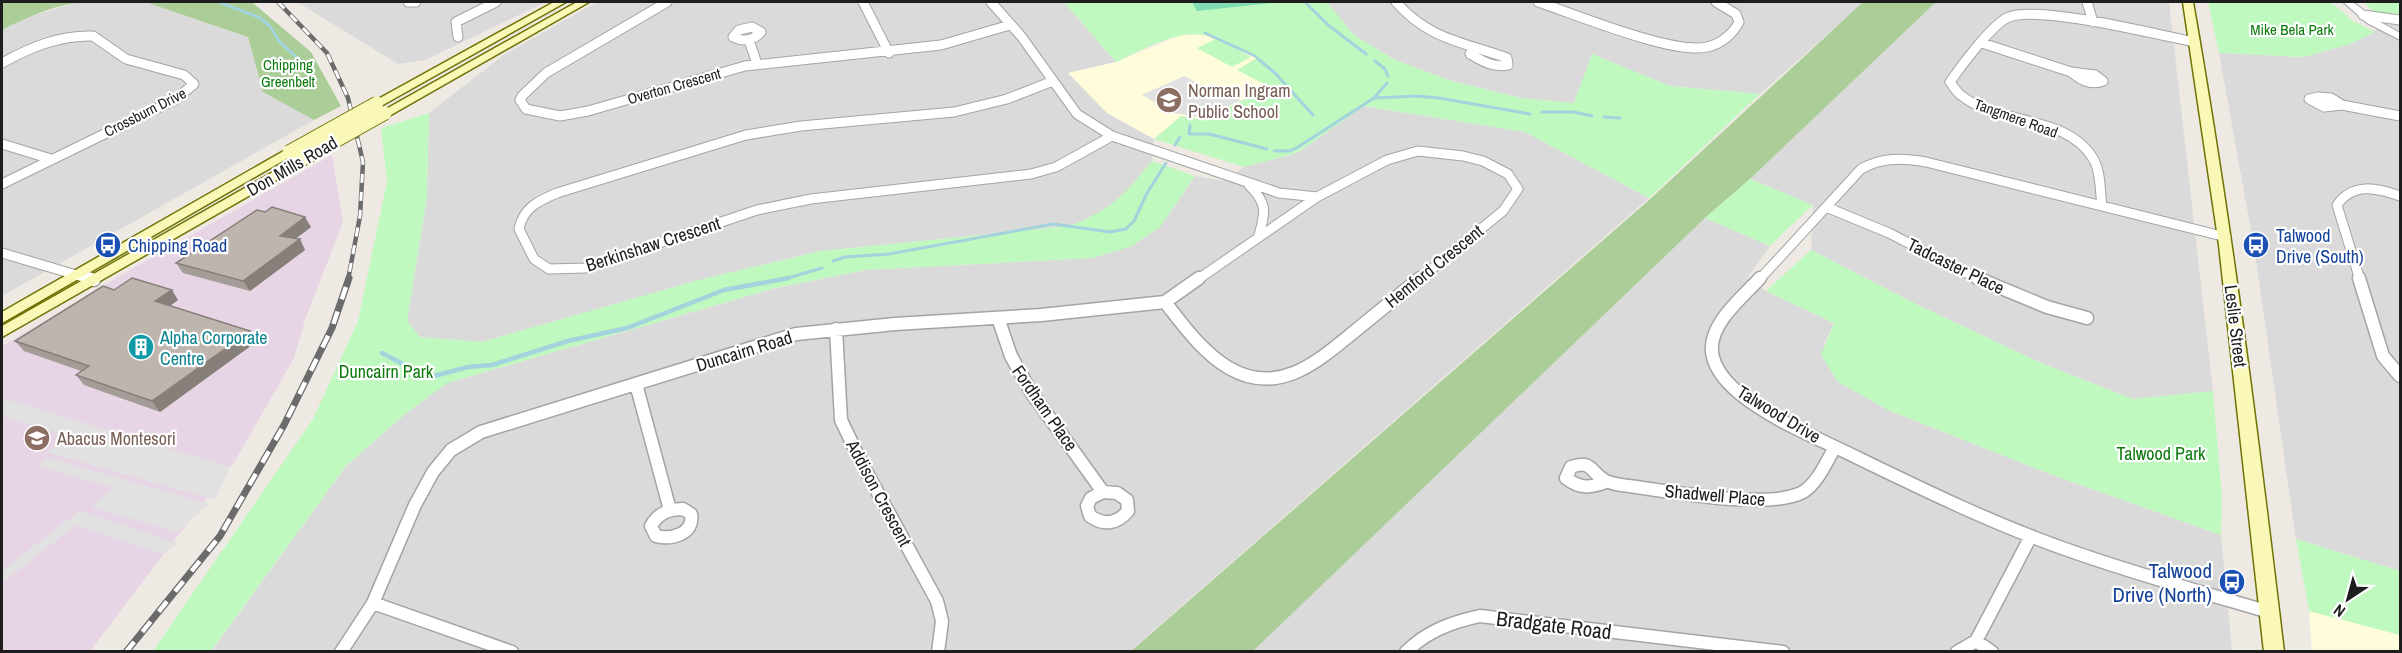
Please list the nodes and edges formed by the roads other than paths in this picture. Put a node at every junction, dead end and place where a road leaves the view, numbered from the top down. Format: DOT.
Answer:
graph roads {
  1 [pos="408,2"];
  2 [pos="416,2"];
  3 [pos="496,2"];
  4 [pos="561,2"];
  5 [pos="584,2"];
  6 [pos="667,2"];
  7 [pos="863,2"];
  8 [pos="991,2"];
  9 [pos="1396,2"];
  10 [pos="1538,2"];
  11 [pos="1716,2"];
  12 [pos="2087,2"];
  13 [pos="2188,2"];
  14 [pos="2349,2"];
  15 [pos="2363,15"];
  16 [pos="2400,20"];
  17 [pos="2093,22"];
  18 [pos="1010,25"];
  19 [pos="458,37"];
  20 [pos="2400,37"];
  21 [pos="749,40"];
  22 [pos="2195,42"];
  23 [pos="1982,43"];
  24 [pos="1474,49"];
  25 [pos="889,53"];
  26 [pos="2,63"];
  27 [pos="757,64"];
  28 [pos="2072,72"];
  29 [pos="1053,81"];
  30 [pos="2342,105"];
  31 [pos="381,108"];
  32 [pos="2400,117"];
  33 [pos="1112,136"];
  34 [pos="2,144"];
  35 [pos="293,158"];
  36 [pos="51,159"];
  37 [pos="1246,183"];
  38 [pos="2,184"];
  39 [pos="2400,196"];
  40 [pos="1317,197"];
  41 [pos="2102,206"];
  42 [pos="1827,207"];
  43 [pos="1259,235"];
  44 [pos="2226,237"];
  45 [pos="2,254"];
  46 [pos="77,275"];
  47 [pos="94,280"];
  48 [pos="1165,302"];
  49 [pos="2,318"];
  50 [pos="998,318"];
  51 [pos="2087,318"];
  52 [pos="836,329"];
  53 [pos="2,332"];
  54 [pos="2400,376"];
  55 [pos="636,384"];
  56 [pos="1835,447"];
  57 [pos="1606,482"];
  58 [pos="1103,492"];
  59 [pos="670,510"];
  60 [pos="2031,536"];
  61 [pos="373,603"];
  62 [pos="2269,612"];
  63 [pos="1976,641"];
  64 [pos="341,651"];
  65 [pos="512,651"];
  66 [pos="938,651"];
  67 [pos="1406,651"];
  68 [pos="1783,651"];
  69 [pos="1957,651"];
  70 [pos="1992,651"];
  71 [pos="2274,651"];
  1 -- 2 [label="street"];
  3 -- 19 [label="street"];
  4 -- 31 [label="main road, Don Mills Road"];
  5 -- 31 [label="main road, Don Mills Road"];
  6 -- 27 [label="street, Overton Crescent"];
  7 -- 25 [label="street"];
  8 -- 18 [label="street"];
  9 -- 24 [label="street"];
  10 -- 11 [label="street"];
  12 -- 17 [label="street"];
  13 -- 22 [label="main road, Leslie Street"];
  14 -- 15 [label="street"];
  15 -- 16 [label="street"];
  15 -- 20 [label="street"];
  17 -- 22 [label="street, Tangmere Road"];
  17 -- 23 [label="street, Tangmere Road"];
  18 -- 25 [label="street, Overton Crescent"];
  18 -- 29 [label="street"];
  21 -- 27 [label="street"];
  22 -- 44 [label="main road, Leslie Street"];
  23 -- 28 [label="street"];
  23 -- 41 [label="street, Tangmere Road"];
  25 -- 27 [label="street, Overton Crescent"];
  26 -- 36 [label="street, Crossburn Drive"];
  29 -- 33 [label="street"];
  29 -- 33 [label="street, Berkinshaw Crescent"];
  30 -- 32 [label="street"];
  31 -- 35 [label="main road, Don Mills Road, bridge"];
  33 -- 37 [label="street"];
  34 -- 36 [label="street"];
  35 -- 46 [label="main road, Don Mills Road"];
  35 -- 47 [label="main road, Don Mills Road"];
  36 -- 38 [label="street, Crossburn Drive"];
  37 -- 40 [label="street"];
  37 -- 43 [label="street"];
  39 -- 54 [label="street"];
  40 -- 43 [label="street, Duncairn Road"];
  40 -- 48 [label="street, Hemford Crescent"];
  41 -- 42 [label="street, Talwood Drive"];
  41 -- 44 [label="street, Talwood Drive"];
  42 -- 51 [label="street, Tadcaster Place"];
  42 -- 56 [label="street, Talwood Drive"];
  43 -- 48 [label="street, Duncairn Road"];
  44 -- 62 [label="main road, Leslie Street"];
  45 -- 46 [label="street"];
  46 -- 47 [label="street"];
  46 -- 49 [label="main road, Don Mills Road"];
  47 -- 53 [label="main road, Don Mills Road"];
  48 -- 50 [label="street, Duncairn Road"];
  50 -- 52 [label="street, Duncairn Road"];
  50 -- 58 [label="street, Fordham Place"];
  52 -- 55 [label="street, Duncairn Road"];
  52 -- 66 [label="street, Addison Crescent"];
  55 -- 59 [label="street"];
  55 -- 61 [label="street, Duncairn Road"];
  56 -- 57 [label="street, Shadwell Place"];
  56 -- 60 [label="street, Talwood Drive"];
  60 -- 62 [label="street, Talwood Drive"];
  60 -- 63 [label="street"];
  61 -- 64 [label="street, Duncairn Road"];
  61 -- 65 [label="street"];
  62 -- 71 [label="main road, Leslie Street"];
  63 -- 69 [label="street"];
  63 -- 70 [label="street"];
  67 -- 68 [label="street, Bradgate Road"];
}
